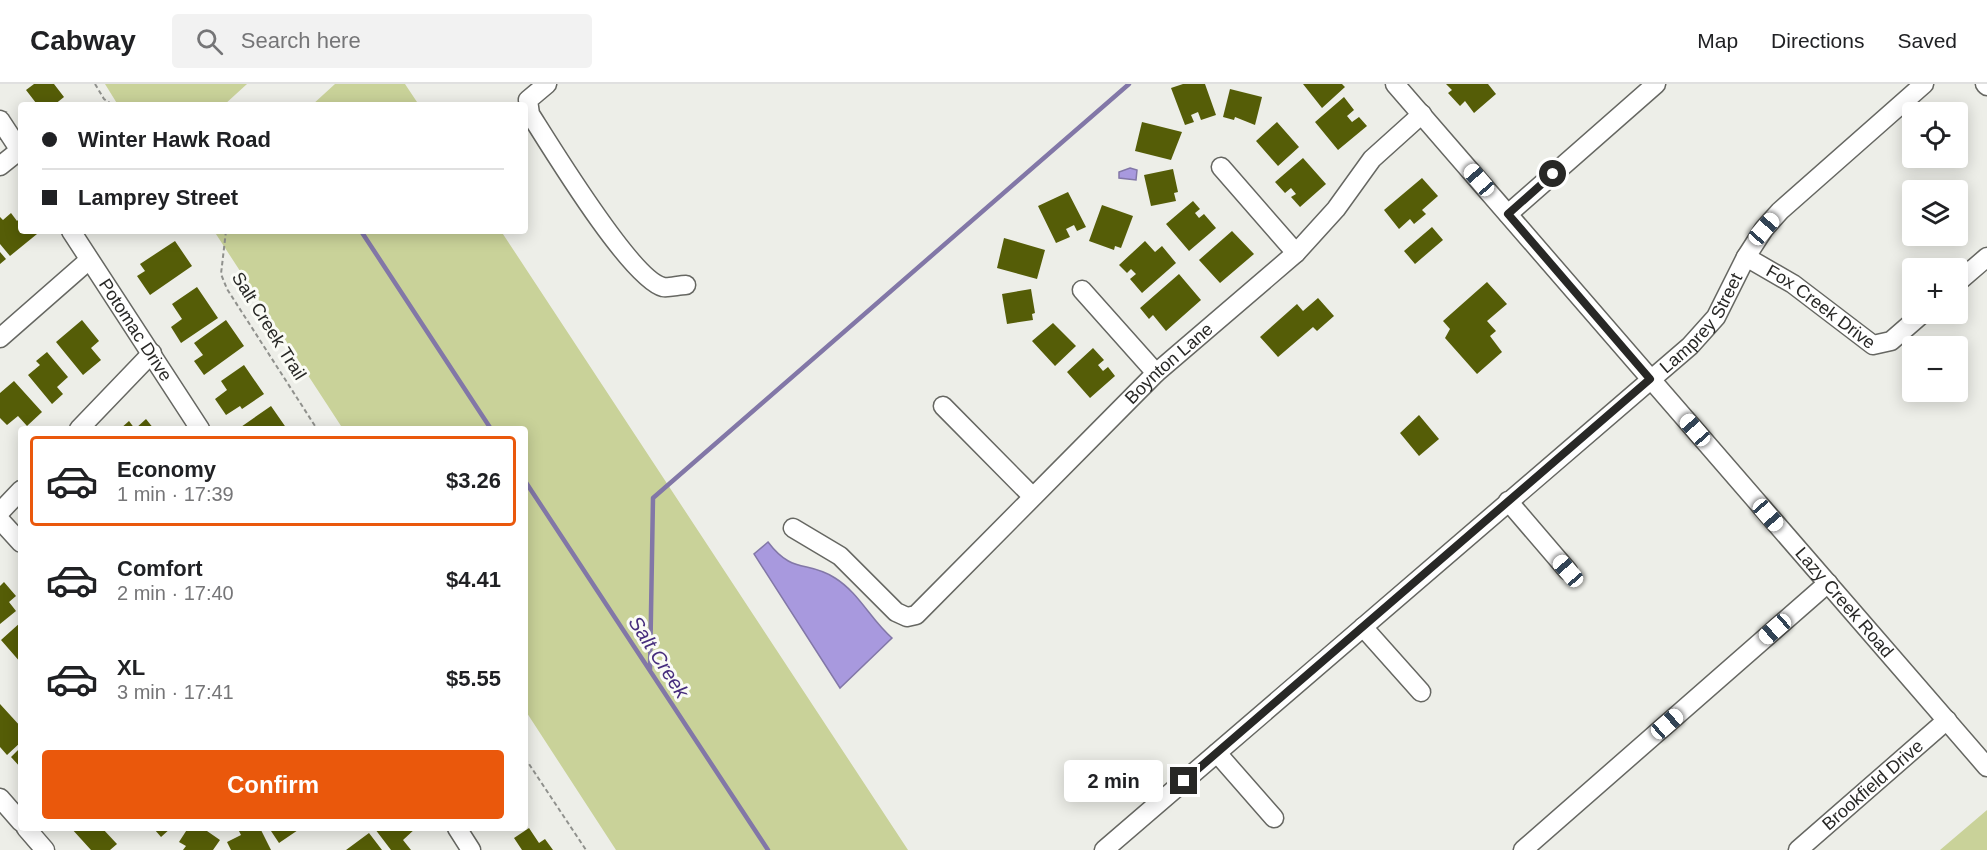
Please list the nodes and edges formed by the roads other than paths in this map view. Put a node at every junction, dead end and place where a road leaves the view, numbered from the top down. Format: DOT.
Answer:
graph roads {
  1 [pos="547,84"];
  2 [pos="1395,84"];
  3 [pos="1656,84"];
  4 [pos="1924,84"];
  5 [pos="1422,114"];
  6 [pos="0,120"];
  7 [pos="18,148"];
  8 [pos="18,152"];
  9 [pos="0,166"];
  10 [pos="1221,167"];
  11 [pos="1508,214"];
  12 [pos="73,234"];
  13 [pos="1296,253"];
  14 [pos="1746,257"];
  15 [pos="1987,257"];
  16 [pos="89,260"];
  17 [pos="1968,273"];
  18 [pos="686,285"];
  19 [pos="1082,290"];
  20 [pos="1911,324"];
  21 [pos="0,338"];
  22 [pos="152,353"];
  23 [pos="1156,373"];
  24 [pos="1650,379"];
  25 [pos="943,406"];
  26 [pos="82,426"];
  27 [pos="198,426"];
  28 [pos="18,493"];
  29 [pos="1032,496"];
  30 [pos="1508,501"];
  31 [pos="0,512"];
  32 [pos="0,520"];
  33 [pos="793,528"];
  34 [pos="18,540"];
  35 [pos="1568,571"];
  36 [pos="1828,583"];
  37 [pos="1363,627"];
  38 [pos="1421,692"];
  39 [pos="1947,720"];
  40 [pos="1216,753"];
  41 [pos="1987,767"];
  42 [pos="0,798"];
  43 [pos="1274,818"];
  44 [pos="18,819"];
  45 [pos="29,831"];
  46 [pos="459,831"];
  47 [pos="45,850"];
  48 [pos="470,850"];
  49 [pos="1104,850"];
  50 [pos="1523,850"];
  51 [pos="1798,850"];
  1 -- 18 [label="street"];
  2 -- 5 [label="street, Lazy Creek Road"];
  3 -- 11 [label="street"];
  4 -- 14 [label="street, Lamprey Street"];
  5 -- 11 [label="street, Lazy Creek Road"];
  5 -- 13 [label="street, Boynton Lane"];
  6 -- 7 [label="street"];
  8 -- 9 [label="street"];
  10 -- 13 [label="street"];
  11 -- 24 [label="street, Lazy Creek Road"];
  12 -- 16 [label="street, Potomac Drive"];
  13 -- 23 [label="street, Boynton Lane"];
  14 -- 20 [label="street, Fox Creek Drive"];
  14 -- 24 [label="street, Lamprey Street"];
  15 -- 17 [label="street"];
  16 -- 21 [label="street"];
  16 -- 22 [label="street, Potomac Drive"];
  19 -- 23 [label="street"];
  22 -- 26 [label="street"];
  22 -- 27 [label="street, Potomac Drive"];
  23 -- 29 [label="street, Boynton Lane"];
  24 -- 30 [label="street, Lamprey Street"];
  24 -- 36 [label="street, Lazy Creek Road"];
  25 -- 29 [label="street"];
  28 -- 31 [label="street"];
  29 -- 33 [label="street, Boynton Lane"];
  30 -- 35 [label="street"];
  30 -- 37 [label="street, Lamprey Street"];
  32 -- 34 [label="street"];
  36 -- 39 [label="street, Lazy Creek Road"];
  36 -- 50 [label="street"];
  37 -- 38 [label="street"];
  37 -- 40 [label="street, Lamprey Street"];
  39 -- 41 [label="street, Lazy Creek Road"];
  39 -- 51 [label="street, Brookfield Drive"];
  40 -- 43 [label="street"];
  40 -- 49 [label="street, Lamprey Street"];
  42 -- 44 [label="street"];
  45 -- 47 [label="street"];
  46 -- 48 [label="street"];
}
